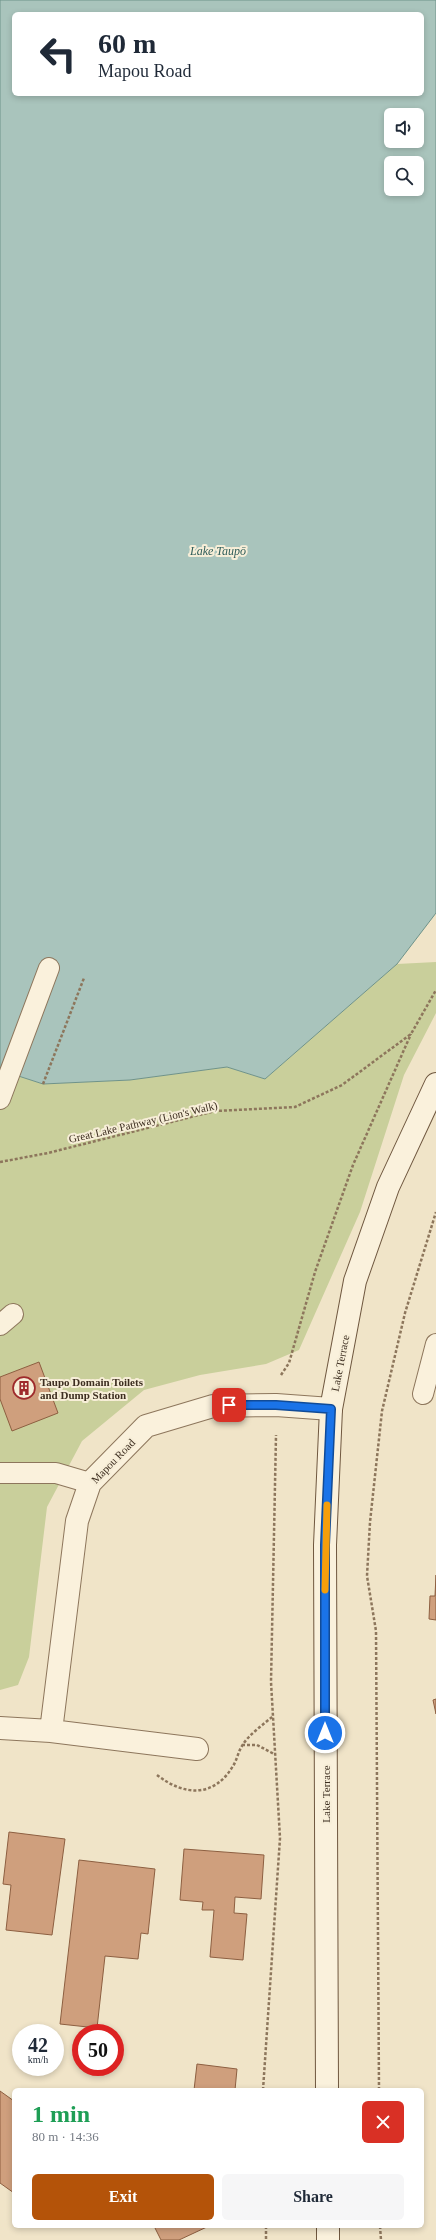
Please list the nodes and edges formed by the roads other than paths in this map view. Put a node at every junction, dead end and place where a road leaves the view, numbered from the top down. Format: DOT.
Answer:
graph roads {
  1 [pos="50,968"];
  2 [pos="436,1084"];
  3 [pos="0,1099"];
  4 [pos="436,1344"];
  5 [pos="423,1394"];
  6 [pos="331,1409"];
  7 [pos="0,1473"];
  8 [pos="90,1483"];
  9 [pos="0,1728"];
  10 [pos="51,1731"];
  11 [pos="197,1749"];
  12 [pos="327,2088"];
  13 [pos="328,2228"];
  14 [pos="328,2240"];
  1 -- 3 [label="lane"];
  2 -- 6 [label="main road, Lake Terrace"];
  4 -- 5 [label="lane"];
  6 -- 8 [label="main road, Mapou Road"];
  6 -- 12 [label="main road, Lake Terrace"];
  7 -- 8 [label="lane"];
  8 -- 10 [label="main road, Mapou Road"];
  9 -- 10 [label="main road"];
  10 -- 11 [label="main road"];
  13 -- 14 [label="main road"];
}
